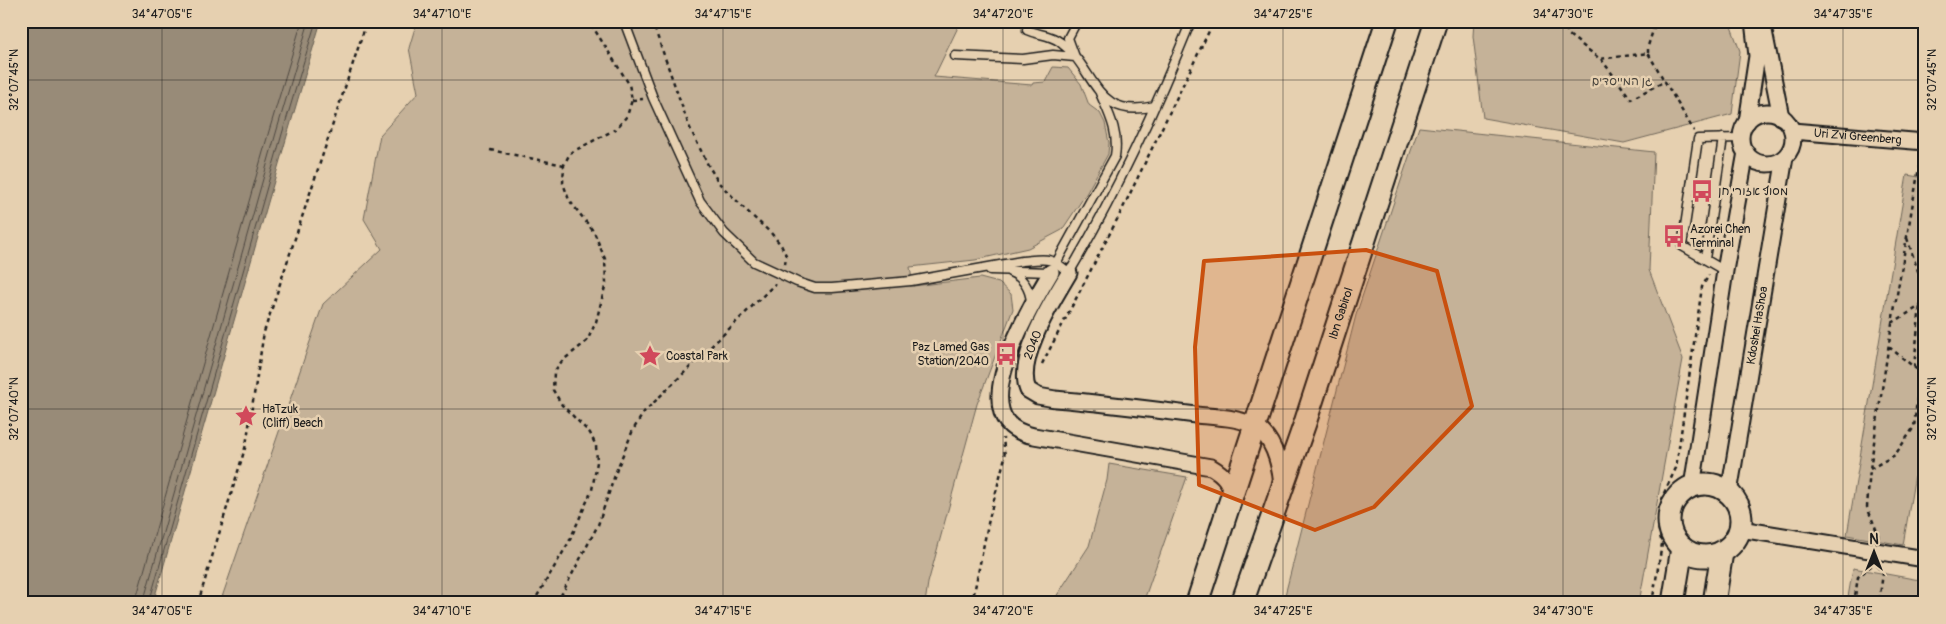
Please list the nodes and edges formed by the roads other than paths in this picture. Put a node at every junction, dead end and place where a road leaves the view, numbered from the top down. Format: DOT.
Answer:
graph roads {
  1 [pos="624,21"];
  2 [pos="1028,21"];
  3 [pos="1078,21"];
  4 [pos="1187,21"];
  5 [pos="1191,21"];
  6 [pos="1387,21"];
  7 [pos="1436,21"];
  8 [pos="1753,21"];
  9 [pos="1762,21"];
  10 [pos="1186,35"];
  11 [pos="954,56"];
  12 [pos="1075,57"];
  13 [pos="1100,94"];
  14 [pos="1155,106"];
  15 [pos="1781,117"];
  16 [pos="1747,122"];
  17 [pos="1792,131"];
  18 [pos="1723,138"];
  19 [pos="1924,142"];
  20 [pos="1743,145"];
  21 [pos="1785,157"];
  22 [pos="1705,259"];
  23 [pos="1054,267"];
  24 [pos="1719,268"];
  25 [pos="981,269"];
  26 [pos="1001,270"];
  27 [pos="1069,273"];
  28 [pos="1030,309"];
  29 [pos="1254,426"];
  30 [pos="1692,486"];
  31 [pos="1282,487"];
  32 [pos="1729,493"];
  33 [pos="1232,498"];
  34 [pos="1740,529"];
  35 [pos="1682,548"];
  36 [pos="1722,552"];
  37 [pos="1925,559"];
  38 [pos="1197,603"];
  39 [pos="1242,603"];
  40 [pos="1673,603"];
  41 [pos="1714,603"];
  1 -- 25 [label="lane"];
  2 -- 12 [label="lane"];
  3 -- 12 [label="lane"];
  4 -- 10 [label="lane"];
  5 -- 10 [label="lane, 2040"];
  6 -- 29 [label="street"];
  7 -- 31 [label="street, Ibn Gabirol"];
  8 -- 16 [label="street"];
  9 -- 15 [label="street"];
  10 -- 14 [label="lane, 2040"];
  11 -- 12 [label="lane"];
  12 -- 13 [label="lane"];
  13 -- 14 [label="lane"];
  13 -- 23 [label="lane, 2040"];
  14 -- 27 [label="lane, 2040"];
  15 -- 16 [label="street"];
  15 -- 17 [label="street"];
  16 -- 20 [label="street"];
  17 -- 19 [label="street, Uri Zvi Greenberg"];
  17 -- 21 [label="street"];
  18 -- 20 [label="lane"];
  18 -- 22 [label="lane"];
  18 -- 22 [label="lane"];
  20 -- 21 [label="street"];
  20 -- 24 [label="street"];
  21 -- 32 [label="street, Kdoshei HaShoa"];
  22 -- 24 [label="lane"];
  23 -- 25 [label="lane"];
  23 -- 26 [label="lane"];
  23 -- 27 [label="lane"];
  23 -- 28 [label="street, 2040"];
  24 -- 30 [label="street"];
  25 -- 26 [label="lane"];
  26 -- 28 [label="lane"];
  27 -- 29 [label="street, 2040"];
  28 -- 33 [label="street, 2040"];
  29 -- 31 [label="street"];
  29 -- 33 [label="street"];
  30 -- 32 [label="street"];
  30 -- 35 [label="street"];
  31 -- 39 [label="street, Ibn Gabirol"];
  32 -- 34 [label="street"];
  33 -- 38 [label="street"];
  34 -- 36 [label="street"];
  34 -- 37 [label="street"];
  35 -- 36 [label="street"];
  35 -- 40 [label="street"];
  36 -- 41 [label="street"];
}
